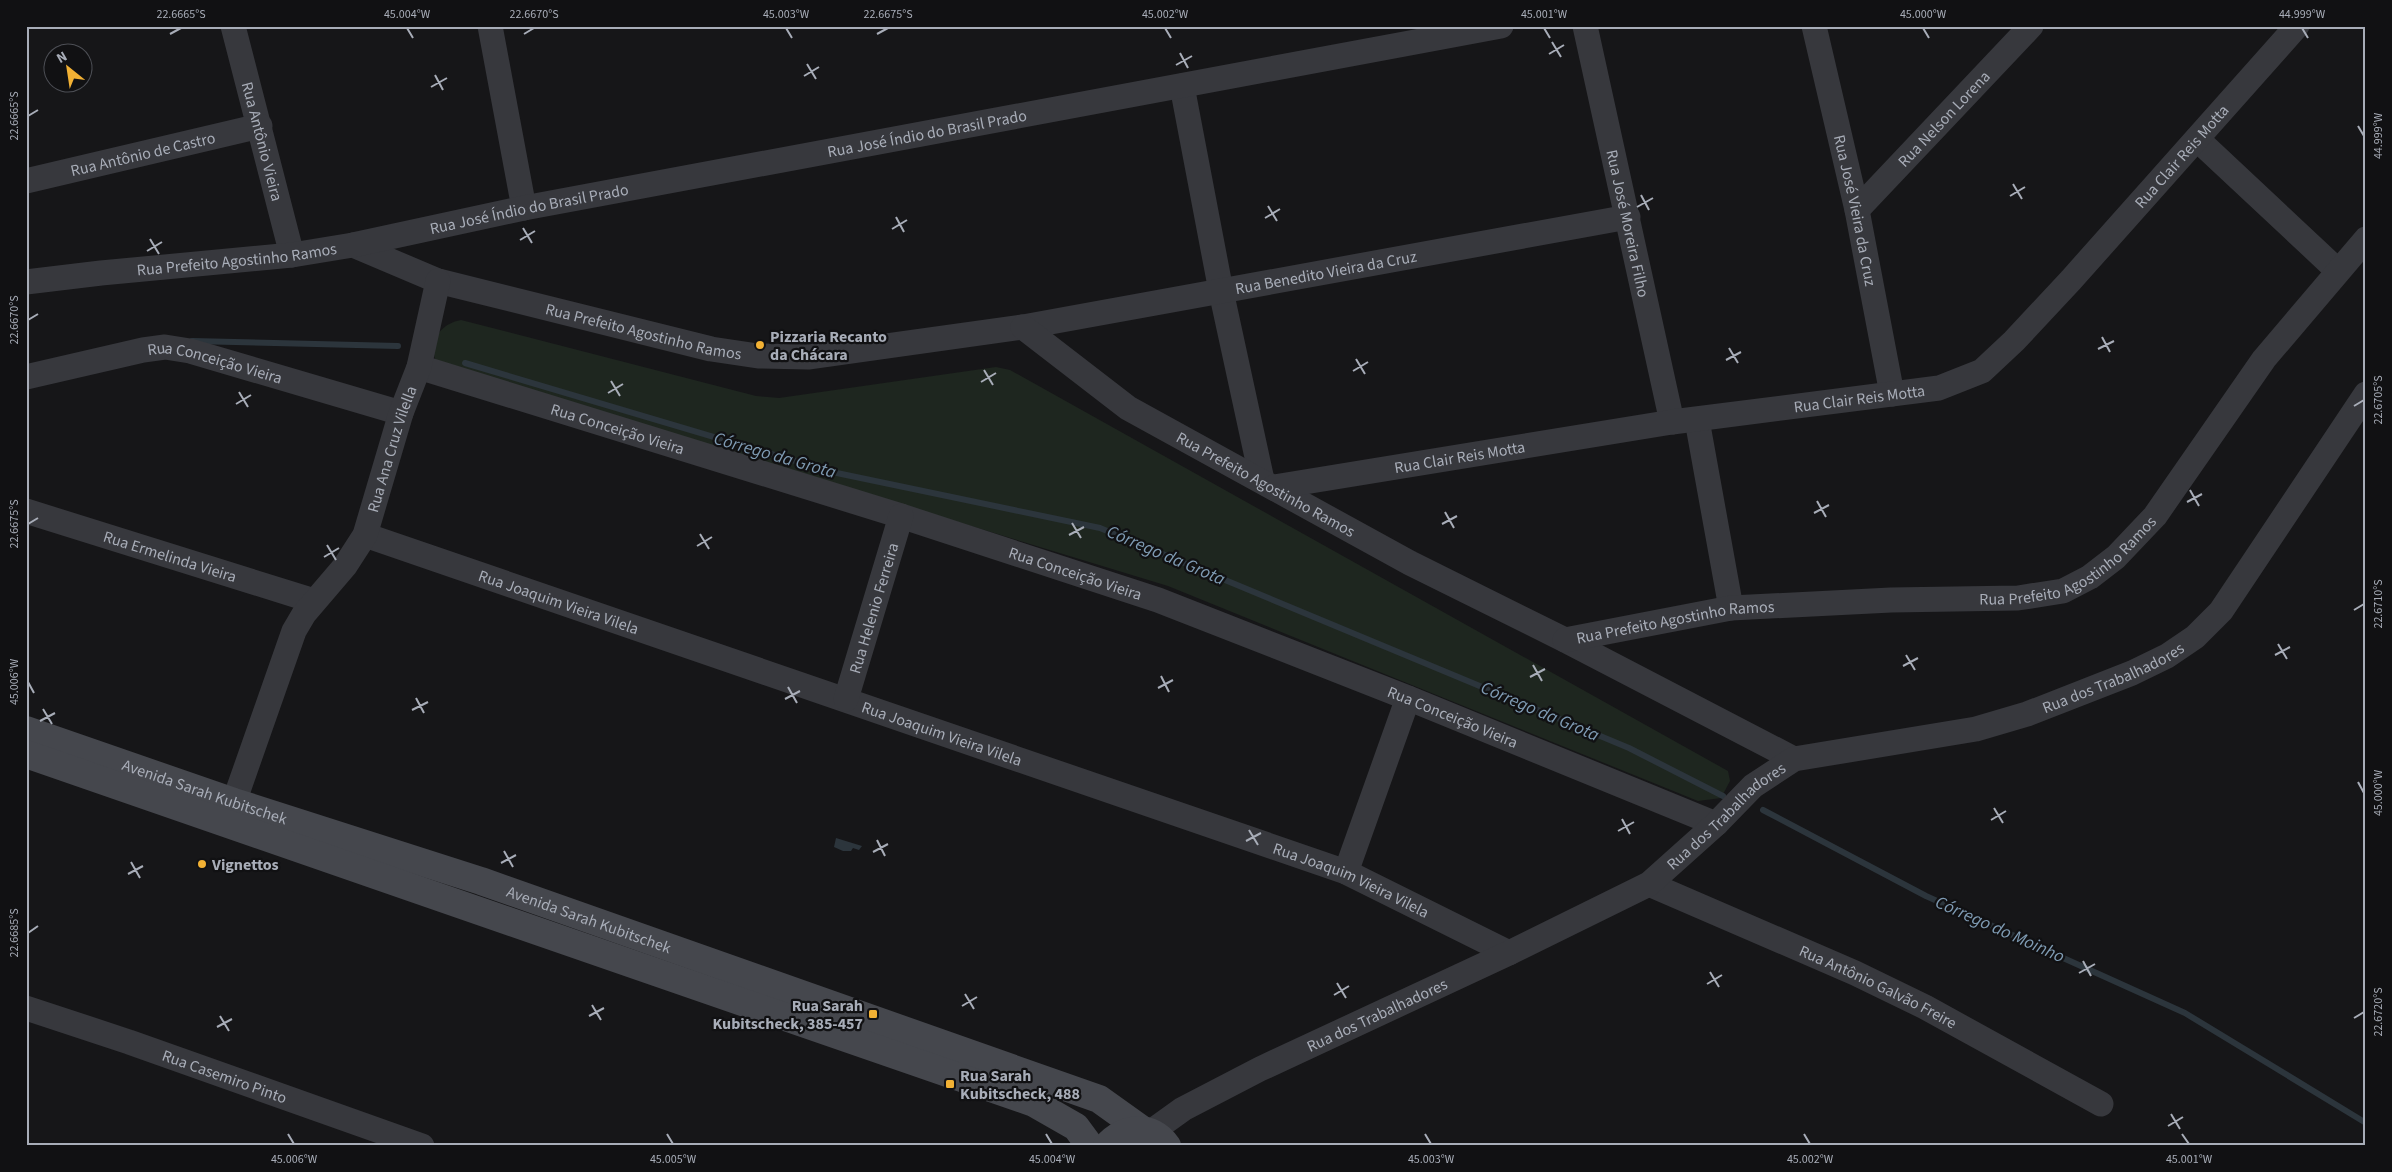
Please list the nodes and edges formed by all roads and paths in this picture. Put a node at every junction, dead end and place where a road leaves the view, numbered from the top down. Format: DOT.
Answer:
graph roads {
  1 [pos="233,26"];
  2 [pos="490,26"];
  3 [pos="1501,26"];
  4 [pos="1585,26"];
  5 [pos="1814,26"];
  6 [pos="2031,26"];
  7 [pos="2298,26"];
  8 [pos="1182,86"];
  9 [pos="260,126"];
  10 [pos="2197,139"];
  11 [pos="26,181"];
  12 [pos="524,208"];
  13 [pos="1857,210"];
  14 [pos="1628,217"];
  15 [pos="2366,239"];
  16 [pos="353,246"];
  17 [pos="292,255"];
  18 [pos="2338,270"];
  19 [pos="438,280"];
  20 [pos="26,282"];
  21 [pos="1221,291"];
  22 [pos="1023,327"];
  23 [pos="419,367"];
  24 [pos="26,377"];
  25 [pos="1892,394"];
  26 [pos="2366,394"];
  27 [pos="401,413"];
  28 [pos="1697,420"];
  29 [pos="1672,422"];
  30 [pos="1268,483"];
  31 [pos="26,511"];
  32 [pos="901,516"];
  33 [pos="365,535"];
  34 [pos="314,601"];
  35 [pos="1731,608"];
  36 [pos="1564,640"];
  37 [pos="1408,698"];
  38 [pos="846,699"];
  39 [pos="26,730"];
  40 [pos="26,754"];
  41 [pos="1794,759"];
  42 [pos="234,802"];
  43 [pos="1716,824"];
  44 [pos="1346,872"];
  45 [pos="1648,884"];
  46 [pos="1509,953"];
  47 [pos="26,1008"];
  48 [pos="2101,1104"];
  49 [pos="1160,1138"];
  50 [pos="422,1146"];
  51 [pos="1090,1146"];
  52 [pos="1107,1146"];
  1 -- 9 [label="street, Rua Antônio Vieira"];
  2 -- 12 [label="street"];
  3 -- 8 [label="street, Rua José Índio do Brasil Prado"];
  4 -- 14 [label="street, Rua José Moreira Filho"];
  5 -- 13 [label="street, Rua José Vieira da Cruz"];
  6 -- 13 [label="street, Rua Nelson Lorena"];
  7 -- 10 [label="street, Rua Clair Reis Motta"];
  8 -- 12 [label="street, Rua José Índio do Brasil Prado"];
  8 -- 21 [label="street"];
  9 -- 11 [label="street, Rua Antônio de Castro"];
  9 -- 17 [label="street, Rua Antônio Vieira"];
  10 -- 18 [label="street"];
  10 -- 25 [label="street, Rua Clair Reis Motta"];
  12 -- 16 [label="street, Rua José Índio do Brasil Prado"];
  13 -- 25 [label="street, Rua José Vieira da Cruz"];
  14 -- 21 [label="street, Rua Benedito Vieira da Cruz"];
  14 -- 29 [label="street, Rua José Moreira Filho"];
  15 -- 18 [label="street, Rua Prefeito Agostinho Ramos"];
  16 -- 17 [label="street, Rua Prefeito Agostinho Ramos"];
  16 -- 19 [label="street, Rua Prefeito Agostinho Ramos"];
  17 -- 20 [label="street, Rua Prefeito Agostinho Ramos"];
  18 -- 35 [label="street, Rua Prefeito Agostinho Ramos"];
  19 -- 22 [label="street, Rua Prefeito Agostinho Ramos"];
  19 -- 23 [label="street, Rua Ana Cruz Vilella"];
  21 -- 22 [label="street, Rua Benedito Vieira da Cruz"];
  21 -- 30 [label="street"];
  22 -- 30 [label="street, Rua Prefeito Agostinho Ramos"];
  23 -- 27 [label="street, Rua Ana Cruz Vilella"];
  23 -- 32 [label="street, Rua Conceição Vieira"];
  24 -- 27 [label="street, Rua Conceição Vieira"];
  25 -- 28 [label="street, Rua Clair Reis Motta"];
  26 -- 41 [label="street, Rua dos Trabalhadores"];
  27 -- 33 [label="street, Rua Ana Cruz Vilella"];
  28 -- 29 [label="street, Rua Clair Reis Motta"];
  28 -- 35 [label="street"];
  29 -- 30 [label="street, Rua Clair Reis Motta"];
  30 -- 36 [label="street, Rua Prefeito Agostinho Ramos"];
  31 -- 34 [label="street, Rua Ermelinda Vieira"];
  32 -- 37 [label="street, Rua Conceição Vieira"];
  32 -- 38 [label="street, Rua Helenio Ferreira"];
  33 -- 34 [label="street, Rua Ana Cruz Vilella"];
  33 -- 38 [label="street, Rua Joaquim Vieira Vilela"];
  34 -- 42 [label="street, Rua Ana Cruz Vilella"];
  35 -- 36 [label="street, Rua Prefeito Agostinho Ramos"];
  36 -- 41 [label="street"];
  37 -- 43 [label="street, Rua Conceição Vieira"];
  37 -- 44 [label="street"];
  38 -- 44 [label="street, Rua Joaquim Vieira Vilela"];
  39 -- 42 [label="main road, Avenida Sarah Kubitschek"];
  40 -- 51 [label="main road, Avenida Sarah Kubitschek"];
  41 -- 43 [label="street, Rua dos Trabalhadores"];
  42 -- 49 [label="main road, Avenida Sarah Kubitschek"];
  43 -- 45 [label="street, Rua dos Trabalhadores"];
  44 -- 46 [label="street, Rua Joaquim Vieira Vilela"];
  45 -- 46 [label="street, Rua dos Trabalhadores"];
  45 -- 48 [label="street, Rua Antônio Galvão Freire"];
  46 -- 49 [label="street, Rua dos Trabalhadores"];
  47 -- 50 [label="street, Rua Casemiro Pinto"];
  49 -- 52 [label="main road"];
}
